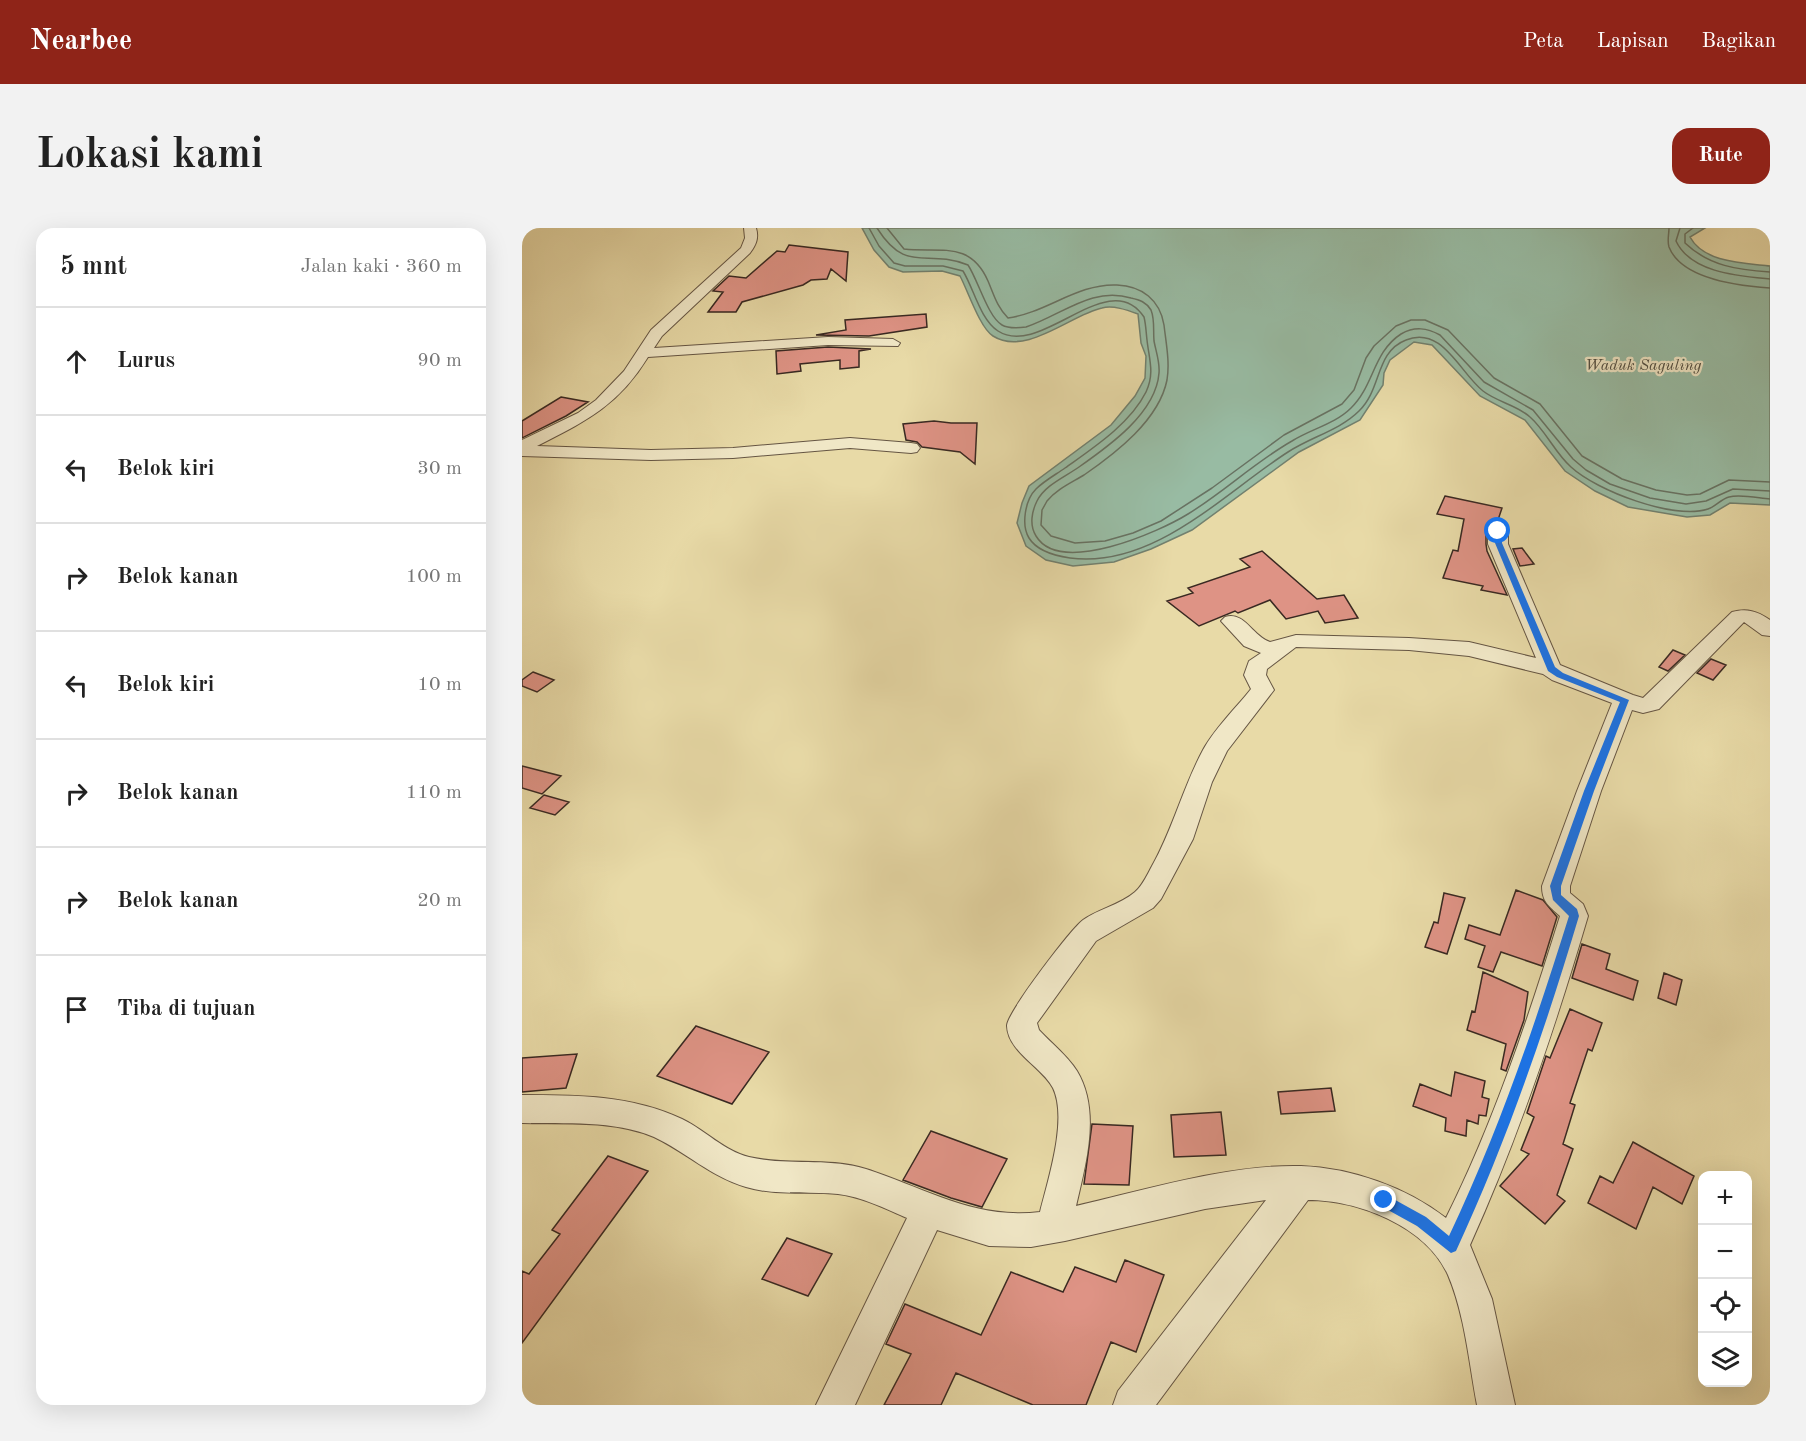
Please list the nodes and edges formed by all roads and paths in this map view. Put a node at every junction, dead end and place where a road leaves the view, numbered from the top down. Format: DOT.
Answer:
graph roads {
  1 [pos="750,228"];
  2 [pos="893,343"];
  3 [pos="645,353"];
  4 [pos="522,447"];
  5 [pos="911,448"];
  6 [pos="522,452"];
  7 [pos="1498,531"];
  8 [pos="1232,621"];
  9 [pos="1770,630"];
  10 [pos="1278,648"];
  11 [pos="1551,669"];
  12 [pos="1625,700"];
  13 [pos="522,1109"];
  14 [pos="1301,1182"];
  15 [pos="928,1211"];
  16 [pos="1054,1227"];
  17 [pos="1451,1246"];
  18 [pos="836,1405"];
  19 [pos="1132,1405"];
  20 [pos="1496,1405"];
  1 -- 3 [label="street"];
  2 -- 3 [label="street"];
  3 -- 4 [label="street"];
  5 -- 6 [label="street"];
  7 -- 11 [label="street"];
  8 -- 10 [label="street"];
  9 -- 12 [label="street"];
  10 -- 11 [label="street"];
  10 -- 16 [label="street"];
  11 -- 12 [label="street"];
  12 -- 17 [label="street"];
  13 -- 15 [label="street"];
  14 -- 16 [label="street"];
  14 -- 17 [label="street"];
  14 -- 19 [label="street"];
  15 -- 16 [label="street"];
  15 -- 18 [label="street"];
  17 -- 20 [label="street"];
}
